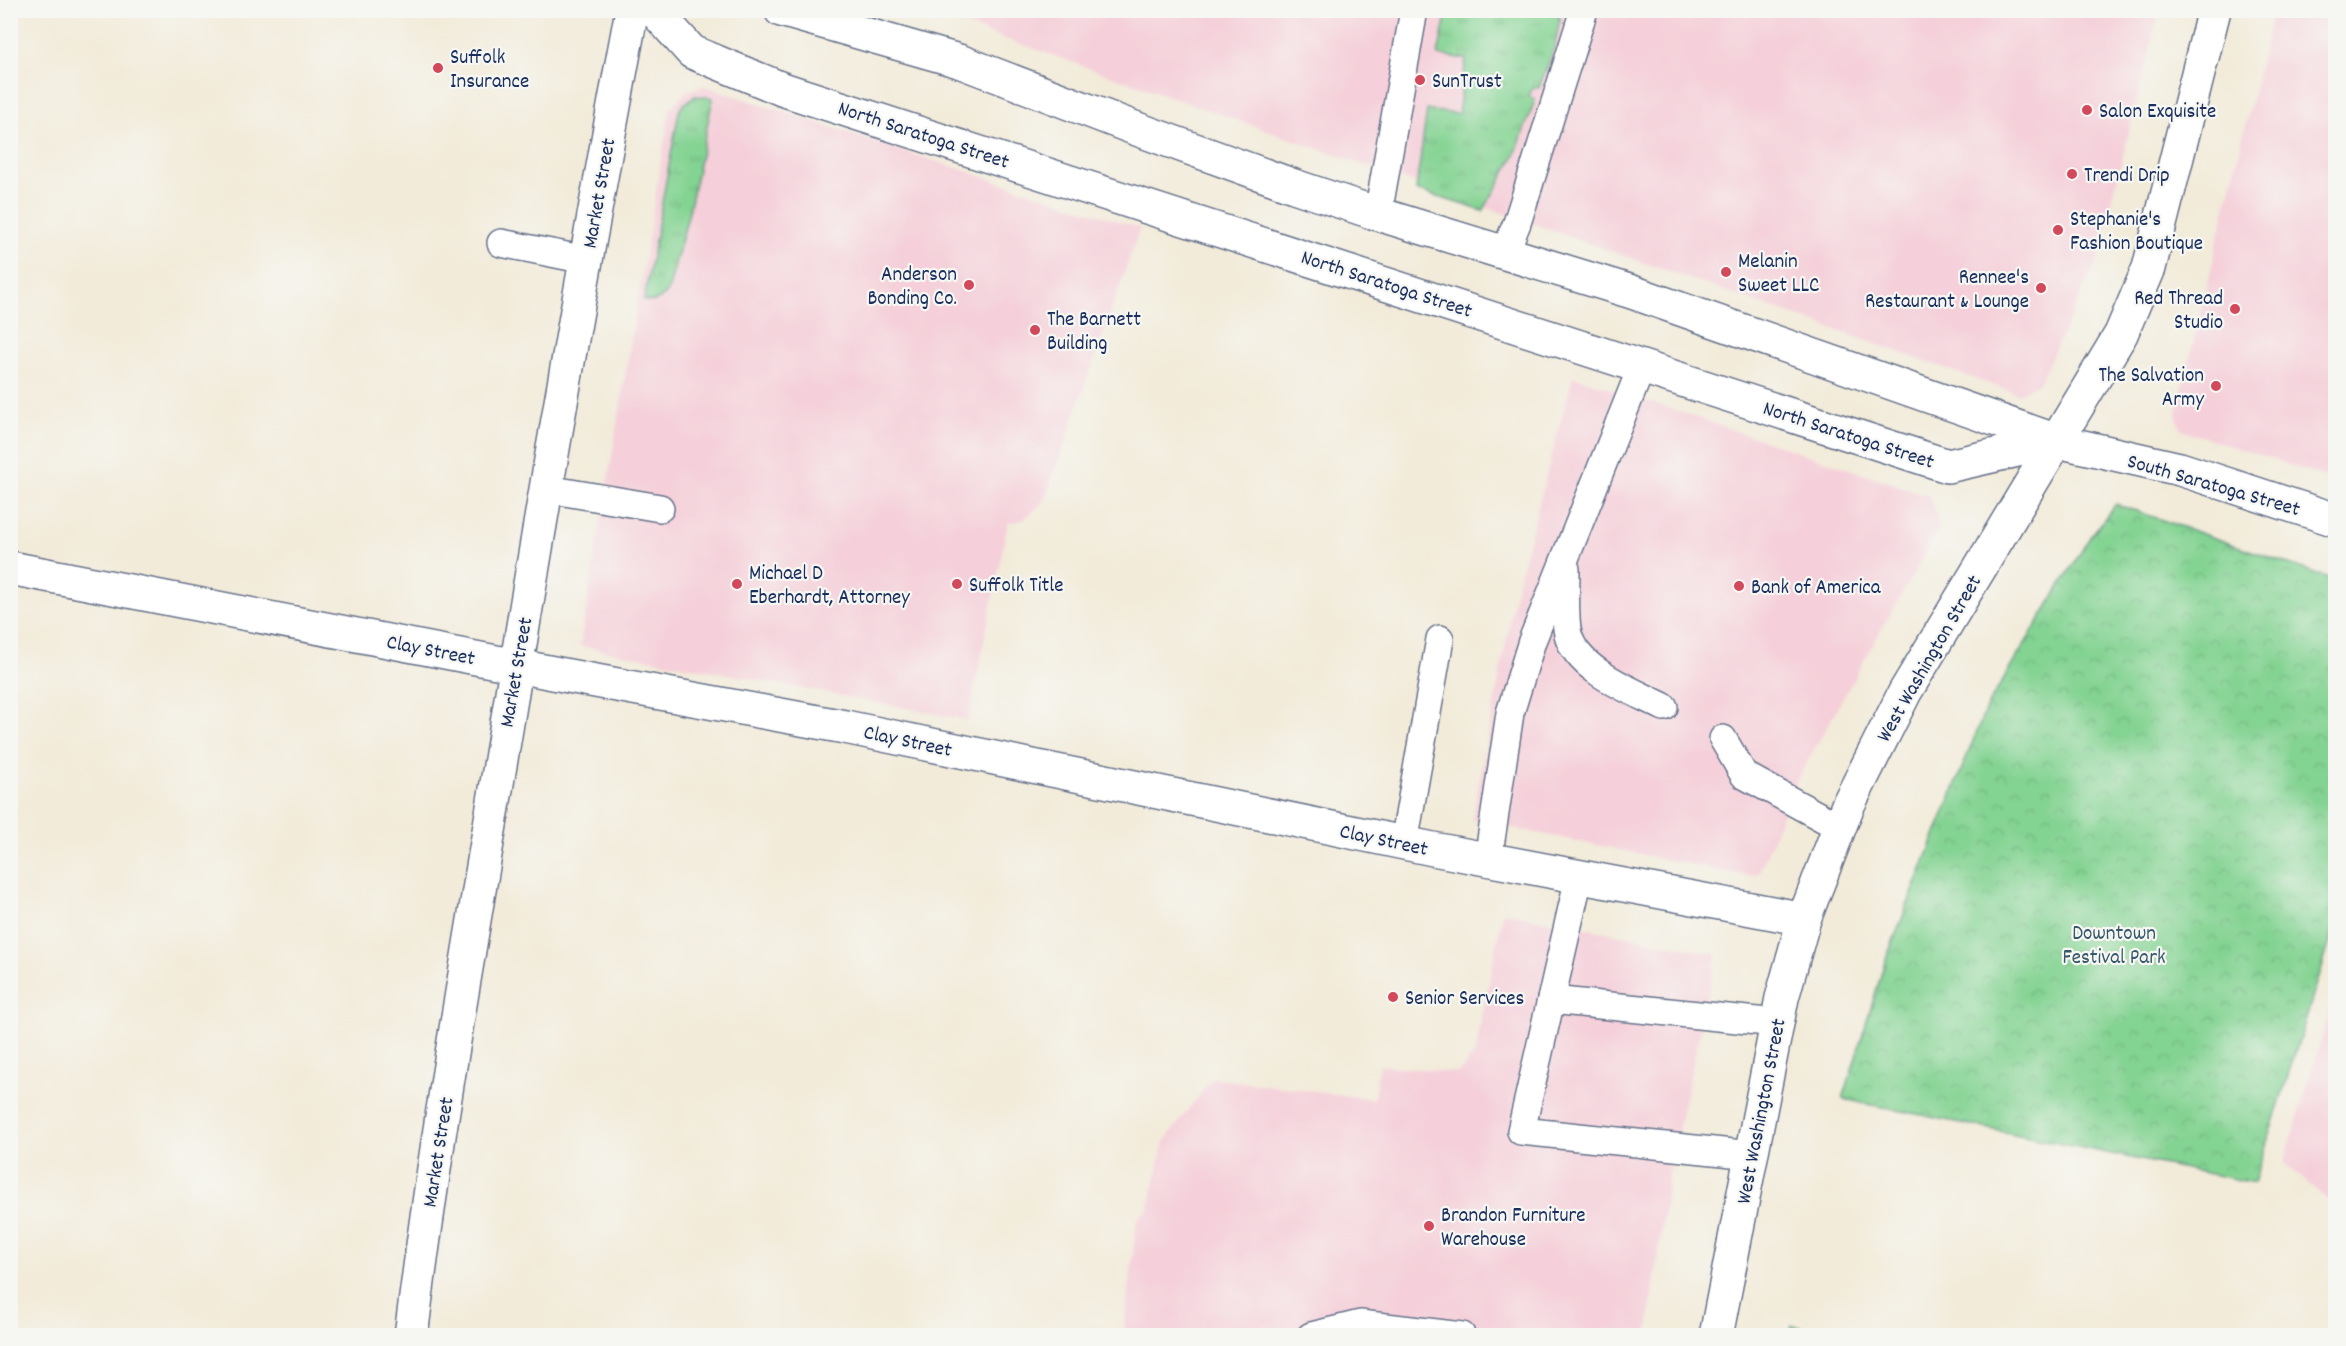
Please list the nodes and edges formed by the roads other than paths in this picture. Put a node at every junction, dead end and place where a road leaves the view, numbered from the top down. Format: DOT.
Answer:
graph roads {
  1 [pos="632,10"];
  2 [pos="654,10"];
  3 [pos="781,10"];
  4 [pos="1414,10"];
  5 [pos="1584,10"];
  6 [pos="2214,10"];
  7 [pos="1378,214"];
  8 [pos="501,243"];
  9 [pos="1505,252"];
  10 [pos="586,260"];
  11 [pos="1642,366"];
  12 [pos="2057,441"];
  13 [pos="547,489"];
  14 [pos="660,508"];
  15 [pos="2336,520"];
  16 [pos="1566,559"];
  17 [pos="10,568"];
  18 [pos="1440,639"];
  19 [pos="517,665"];
  20 [pos="1664,707"];
  21 [pos="1723,739"];
  22 [pos="1839,827"];
  23 [pos="1404,843"];
  24 [pos="1488,860"];
  25 [pos="1579,877"];
  26 [pos="1804,919"];
  27 [pos="1551,1000"];
  28 [pos="1777,1023"];
  29 [pos="1752,1155"];
  30 [pos="411,1335"];
  31 [pos="1311,1335"];
  32 [pos="1462,1335"];
  33 [pos="1716,1335"];
  1 -- 10 [label="street, Market Street"];
  2 -- 11 [label="street, North Saratoga Street"];
  3 -- 7 [label="street"];
  4 -- 7 [label="lane"];
  5 -- 9 [label="lane"];
  6 -- 12 [label="street, West Washington Street"];
  7 -- 9 [label="street"];
  8 -- 10 [label="lane"];
  9 -- 12 [label="street"];
  10 -- 13 [label="street, Market Street"];
  11 -- 12 [label="street, North Saratoga Street"];
  11 -- 16 [label="lane"];
  12 -- 15 [label="street, South Saratoga Street"];
  12 -- 22 [label="street, West Washington Street"];
  13 -- 14 [label="lane"];
  13 -- 19 [label="street, Market Street"];
  16 -- 20 [label="lane"];
  16 -- 24 [label="lane"];
  17 -- 19 [label="street, Clay Street"];
  18 -- 23 [label="lane"];
  19 -- 23 [label="street, Clay Street"];
  19 -- 30 [label="street, Market Street"];
  21 -- 22 [label="lane"];
  22 -- 26 [label="street, West Washington Street"];
  23 -- 24 [label="street, Clay Street"];
  24 -- 25 [label="street, Clay Street"];
  25 -- 26 [label="street, Clay Street"];
  25 -- 27 [label="lane"];
  26 -- 28 [label="street, West Washington Street"];
  27 -- 28 [label="lane"];
  27 -- 29 [label="lane"];
  28 -- 29 [label="street, West Washington Street"];
  29 -- 33 [label="street, West Washington Street"];
  31 -- 32 [label="lane"];
}
